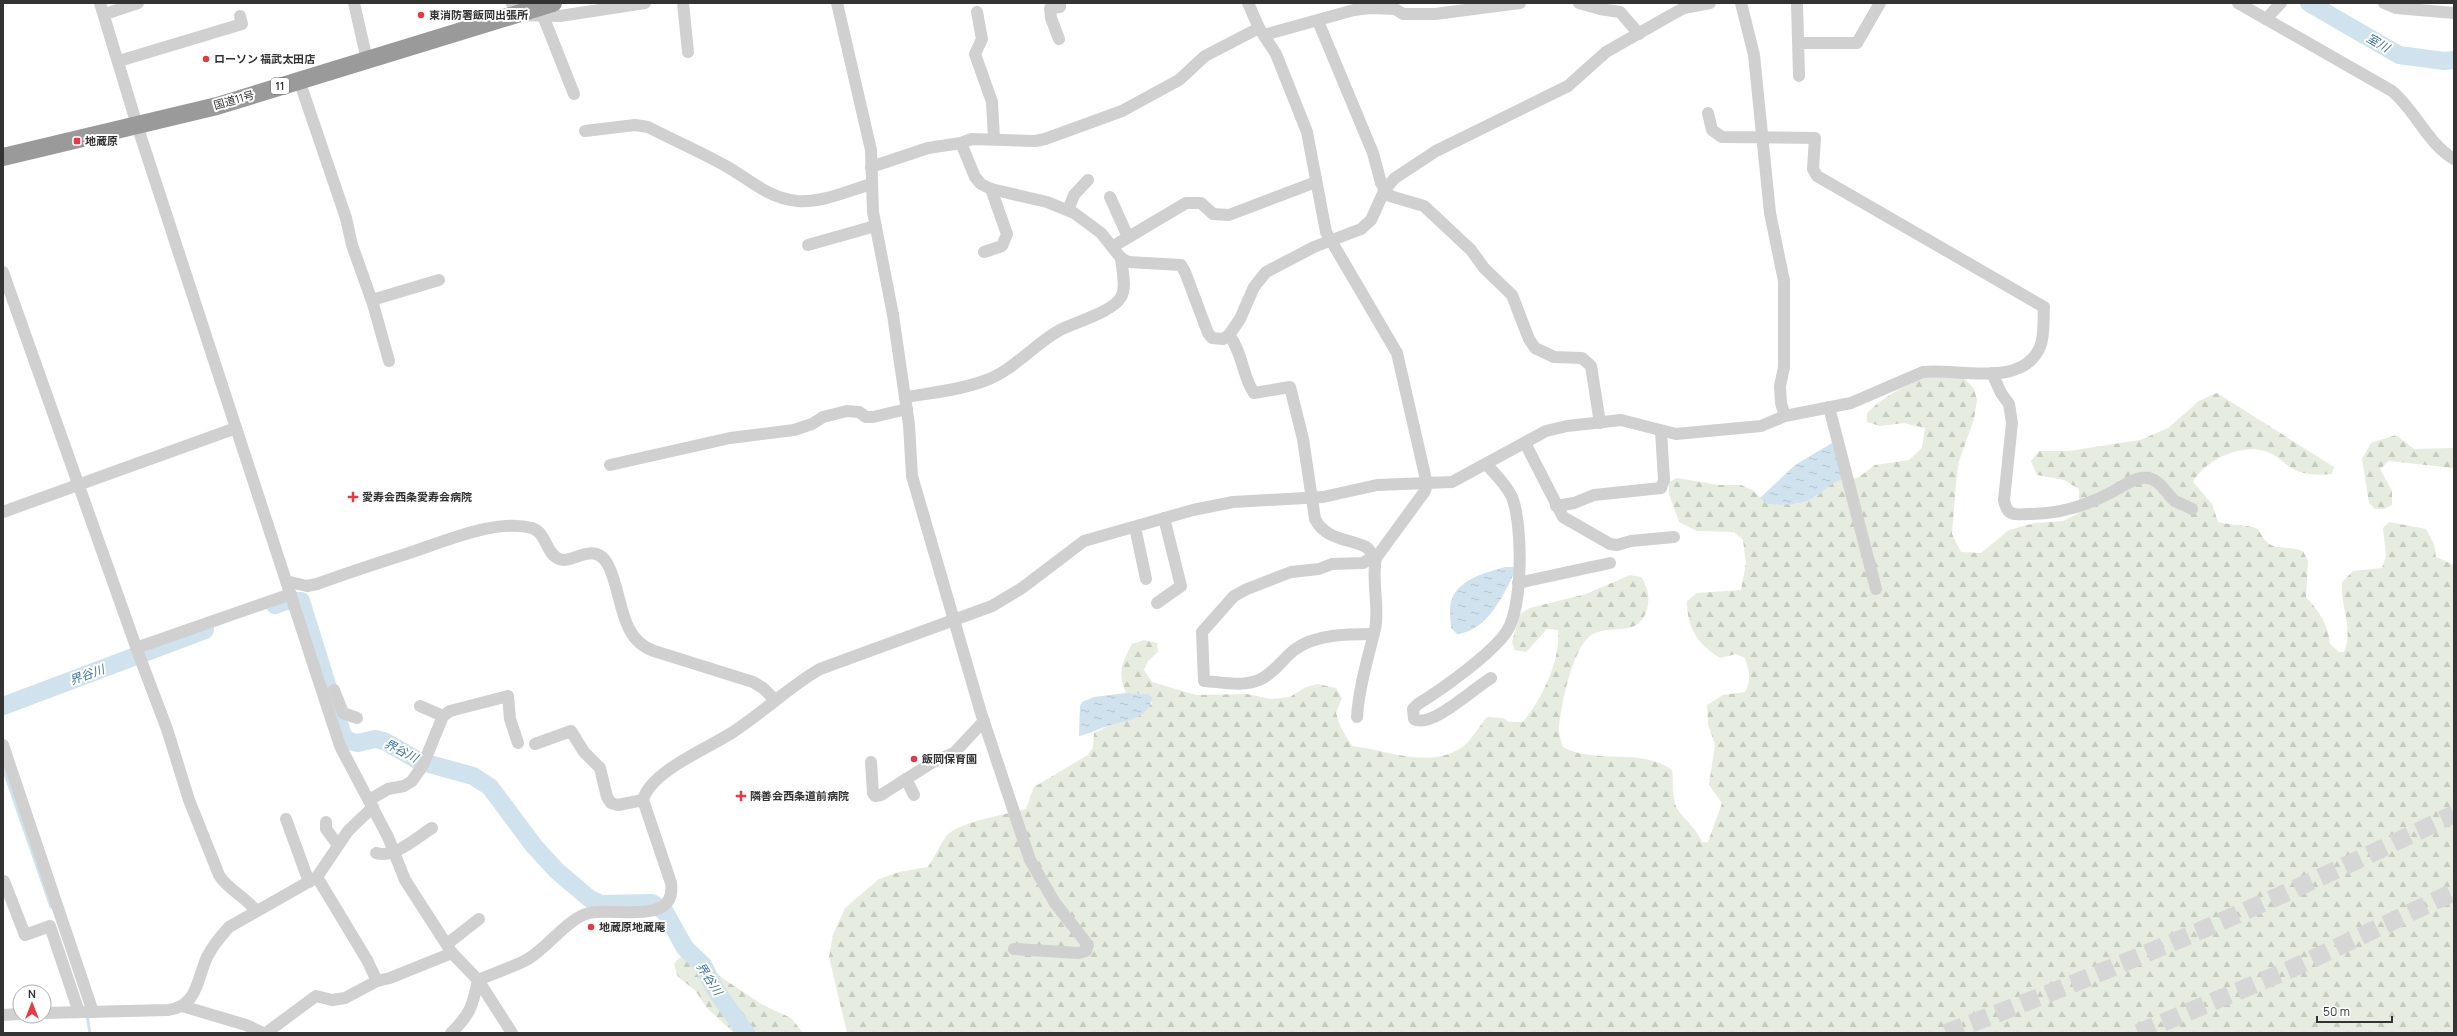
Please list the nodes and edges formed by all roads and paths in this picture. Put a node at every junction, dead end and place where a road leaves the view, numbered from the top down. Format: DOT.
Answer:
graph roads {
  1 [pos="138,3"];
  2 [pos="354,3"];
  3 [pos="645,3"];
  4 [pos="683,3"];
  5 [pos="837,3"];
  6 [pos="1060,3"];
  7 [pos="1248,3"];
  8 [pos="1520,3"];
  9 [pos="1579,3"];
  10 [pos="1710,3"];
  11 [pos="1741,3"];
  12 [pos="1797,3"];
  13 [pos="1880,3"];
  14 [pos="2238,3"];
  15 [pos="2384,3"];
  16 [pos="2397,6"];
  17 [pos="102,9"];
  18 [pos="513,9"];
  19 [pos="548,10"];
  20 [pos="2273,11"];
  21 [pos="977,12"];
  22 [pos="2454,13"];
  23 [pos="240,16"];
  24 [pos="1318,21"];
  25 [pos="1262,32"];
  26 [pos="1639,34"];
  27 [pos="1058,39"];
  28 [pos="1799,43"];
  29 [pos="688,52"];
  30 [pos="367,60"];
  31 [pos="119,61"];
  32 [pos="1799,76"];
  33 [pos="299,80"];
  34 [pos="574,94"];
  35 [pos="1708,113"];
  36 [pos="137,125"];
  37 [pos="585,131"];
  38 [pos="994,138"];
  39 [pos="1762,138"];
  40 [pos="961,143"];
  41 [pos="3,157"];
  42 [pos="2454,159"];
  43 [pos="871,167"];
  44 [pos="1088,180"];
  45 [pos="1316,182"];
  46 [pos="871,184"];
  47 [pos="991,189"];
  48 [pos="1385,189"];
  49 [pos="1110,197"];
  50 [pos="1068,210"];
  51 [pos="875,226"];
  52 [pos="1128,237"];
  53 [pos="1331,241"];
  54 [pos="808,245"];
  55 [pos="1112,247"];
  56 [pos="984,252"];
  57 [pos="1121,258"];
  58 [pos="3,272"];
  59 [pos="439,280"];
  60 [pos="372,300"];
  61 [pos="1229,335"];
  62 [pos="389,361"];
  63 [pos="1992,373"];
  64 [pos="906,403"];
  65 [pos="1829,407"];
  66 [pos="1785,416"];
  67 [pos="1600,423"];
  68 [pos="236,428"];
  69 [pos="1661,431"];
  70 [pos="1525,443"];
  71 [pos="1486,464"];
  72 [pos="610,465"];
  73 [pos="1427,484"];
  74 [pos="78,485"];
  75 [pos="1313,498"];
  76 [pos="1556,506"];
  77 [pos="2192,509"];
  78 [pos="3,512"];
  79 [pos="1164,518"];
  80 [pos="1135,527"];
  81 [pos="1674,537"];
  82 [pos="1374,558"];
  83 [pos="1610,563"];
  84 [pos="1146,579"];
  85 [pos="286,581"];
  86 [pos="1518,583"];
  87 [pos="1876,589"];
  88 [pos="292,598"];
  89 [pos="1157,603"];
  90 [pos="955,619"];
  91 [pos="1373,634"];
  92 [pos="138,652"];
  93 [pos="1491,678"];
  94 [pos="334,690"];
  95 [pos="776,700"];
  96 [pos="420,706"];
  97 [pos="337,715"];
  98 [pos="443,716"];
  99 [pos="1357,717"];
  100 [pos="357,718"];
  101 [pos="984,721"];
  102 [pos="518,744"];
  103 [pos="535,744"];
  104 [pos="3,745"];
  105 [pos="871,762"];
  106 [pos="906,779"];
  107 [pos="914,795"];
  108 [pos="643,800"];
  109 [pos="371,803"];
  110 [pos="286,819"];
  111 [pos="326,822"];
  112 [pos="432,828"];
  113 [pos="338,845"];
  114 [pos="393,852"];
  115 [pos="376,853"];
  116 [pos="313,879"];
  117 [pos="4,881"];
  118 [pos="256,912"];
  119 [pos="479,919"];
  120 [pos="450,949"];
  121 [pos="1014,949"];
  122 [pos="478,980"];
  123 [pos="377,981"];
  124 [pos="182,1006"];
  125 [pos="86,1012"];
  126 [pos="52,1013"];
  127 [pos="228,1020"];
  128 [pos="233,1033"];
  129 [pos="265,1033"];
  130 [pos="451,1033"];
  131 [pos="512,1033"];
  1 -- 17 [label="street"];
  2 -- 30 [label="street"];
  3 -- 19 [label="street"];
  4 -- 29 [label="street"];
  5 -- 43 [label="street"];
  6 -- 27 [label="street"];
  7 -- 25 [label="street"];
  8 -- 24 [label="street"];
  9 -- 26 [label="street"];
  10 -- 26 [label="street"];
  11 -- 39 [label="street"];
  12 -- 28 [label="street"];
  13 -- 28 [label="street"];
  14 -- 20 [label="street"];
  15 -- 16 [label="street"];
  16 -- 22 [label="street"];
  17 -- 31 [label="street"];
  18 -- 19 [label="highway, 国道11号 / 11"];
  18 -- 30 [label="highway, 国道11号 / 11"];
  19 -- 34 [label="street"];
  20 -- 42 [label="street"];
  21 -- 38 [label="street"];
  23 -- 31 [label="street"];
  24 -- 25 [label="street"];
  24 -- 48 [label="street"];
  25 -- 38 [label="street"];
  25 -- 45 [label="street"];
  26 -- 48 [label="street"];
  28 -- 32 [label="street"];
  30 -- 33 [label="highway, 国道11号 / 11"];
  31 -- 36 [label="street"];
  33 -- 36 [label="highway, 国道11号 / 11"];
  33 -- 60 [label="street"];
  35 -- 39 [label="street"];
  36 -- 41 [label="highway, 国道11号 / 11"];
  36 -- 68 [label="street"];
  37 -- 46 [label="street"];
  38 -- 40 [label="street"];
  39 -- 63 [label="street"];
  39 -- 66 [label="street"];
  40 -- 43 [label="street"];
  40 -- 47 [label="street"];
  43 -- 46 [label="street"];
  44 -- 50 [label="street"];
  45 -- 52 [label="street"];
  45 -- 53 [label="street"];
  46 -- 51 [label="street"];
  47 -- 50 [label="street"];
  47 -- 56 [label="street"];
  48 -- 53 [label="street"];
  48 -- 67 [label="street"];
  49 -- 52 [label="street"];
  50 -- 55 [label="street"];
  51 -- 54 [label="street"];
  51 -- 64 [label="street"];
  52 -- 55 [label="street"];
  53 -- 61 [label="street"];
  53 -- 73 [label="street"];
  55 -- 57 [label="street"];
  57 -- 61 [label="street"];
  57 -- 64 [label="street"];
  58 -- 74 [label="street"];
  59 -- 60 [label="street"];
  60 -- 62 [label="street"];
  61 -- 75 [label="street"];
  63 -- 65 [label="street"];
  63 -- 77 [label="street"];
  64 -- 72 [label="street"];
  64 -- 90 [label="street"];
  65 -- 66 [label="street"];
  65 -- 87 [label="street"];
  66 -- 69 [label="street"];
  67 -- 69 [label="street"];
  67 -- 70 [label="street"];
  68 -- 74 [label="street"];
  68 -- 85 [label="street"];
  69 -- 76 [label="street"];
  70 -- 71 [label="street"];
  70 -- 76 [label="street"];
  71 -- 73 [label="street"];
  71 -- 86 [label="street"];
  73 -- 75 [label="street"];
  73 -- 82 [label="street"];
  74 -- 78 [label="street"];
  74 -- 92 [label="street"];
  75 -- 79 [label="street"];
  75 -- 82 [label="street"];
  76 -- 81 [label="street"];
  79 -- 80 [label="street"];
  79 -- 89 [label="street"];
  80 -- 84 [label="street"];
  80 -- 90 [label="street"];
  82 -- 91 [label="street"];
  82 -- 91 [label="street"];
  83 -- 86 [label="street"];
  85 -- 88 [label="street"];
  85 -- 95 [label="street"];
  86 -- 93 [label="street"];
  88 -- 92 [label="street"];
  88 -- 97 [label="street"];
  90 -- 95 [label="street"];
  90 -- 101 [label="street"];
  91 -- 99 [label="street"];
  92 -- 118 [label="street"];
  94 -- 97 [label="street"];
  95 -- 108 [label="street"];
  96 -- 98 [label="street"];
  97 -- 100 [label="street"];
  97 -- 109 [label="street"];
  98 -- 102 [label="street"];
  98 -- 109 [label="street"];
  101 -- 106 [label="street"];
  101 -- 121 [label="street"];
  103 -- 108 [label="street"];
  104 -- 125 [label="street"];
  105 -- 106 [label="street"];
  106 -- 107 [label="street"];
  108 -- 122 [label="street"];
  109 -- 113 [label="street"];
  109 -- 114 [label="street"];
  110 -- 116 [label="street"];
  111 -- 113 [label="street"];
  112 -- 114 [label="street"];
  113 -- 116 [label="street"];
  114 -- 115 [label="street"];
  114 -- 120 [label="street"];
  116 -- 118 [label="street"];
  116 -- 123 [label="street"];
  117 -- 125 [label="street"];
  118 -- 124 [label="street"];
  119 -- 120 [label="street"];
  120 -- 122 [label="street"];
  120 -- 123 [label="street"];
  122 -- 130 [label="street"];
  122 -- 131 [label="street"];
  123 -- 129 [label="street"];
  124 -- 125 [label="street"];
  124 -- 127 [label="street"];
  125 -- 126 [label="street"];
  127 -- 128 [label="street"];
  127 -- 129 [label="street"];
}
